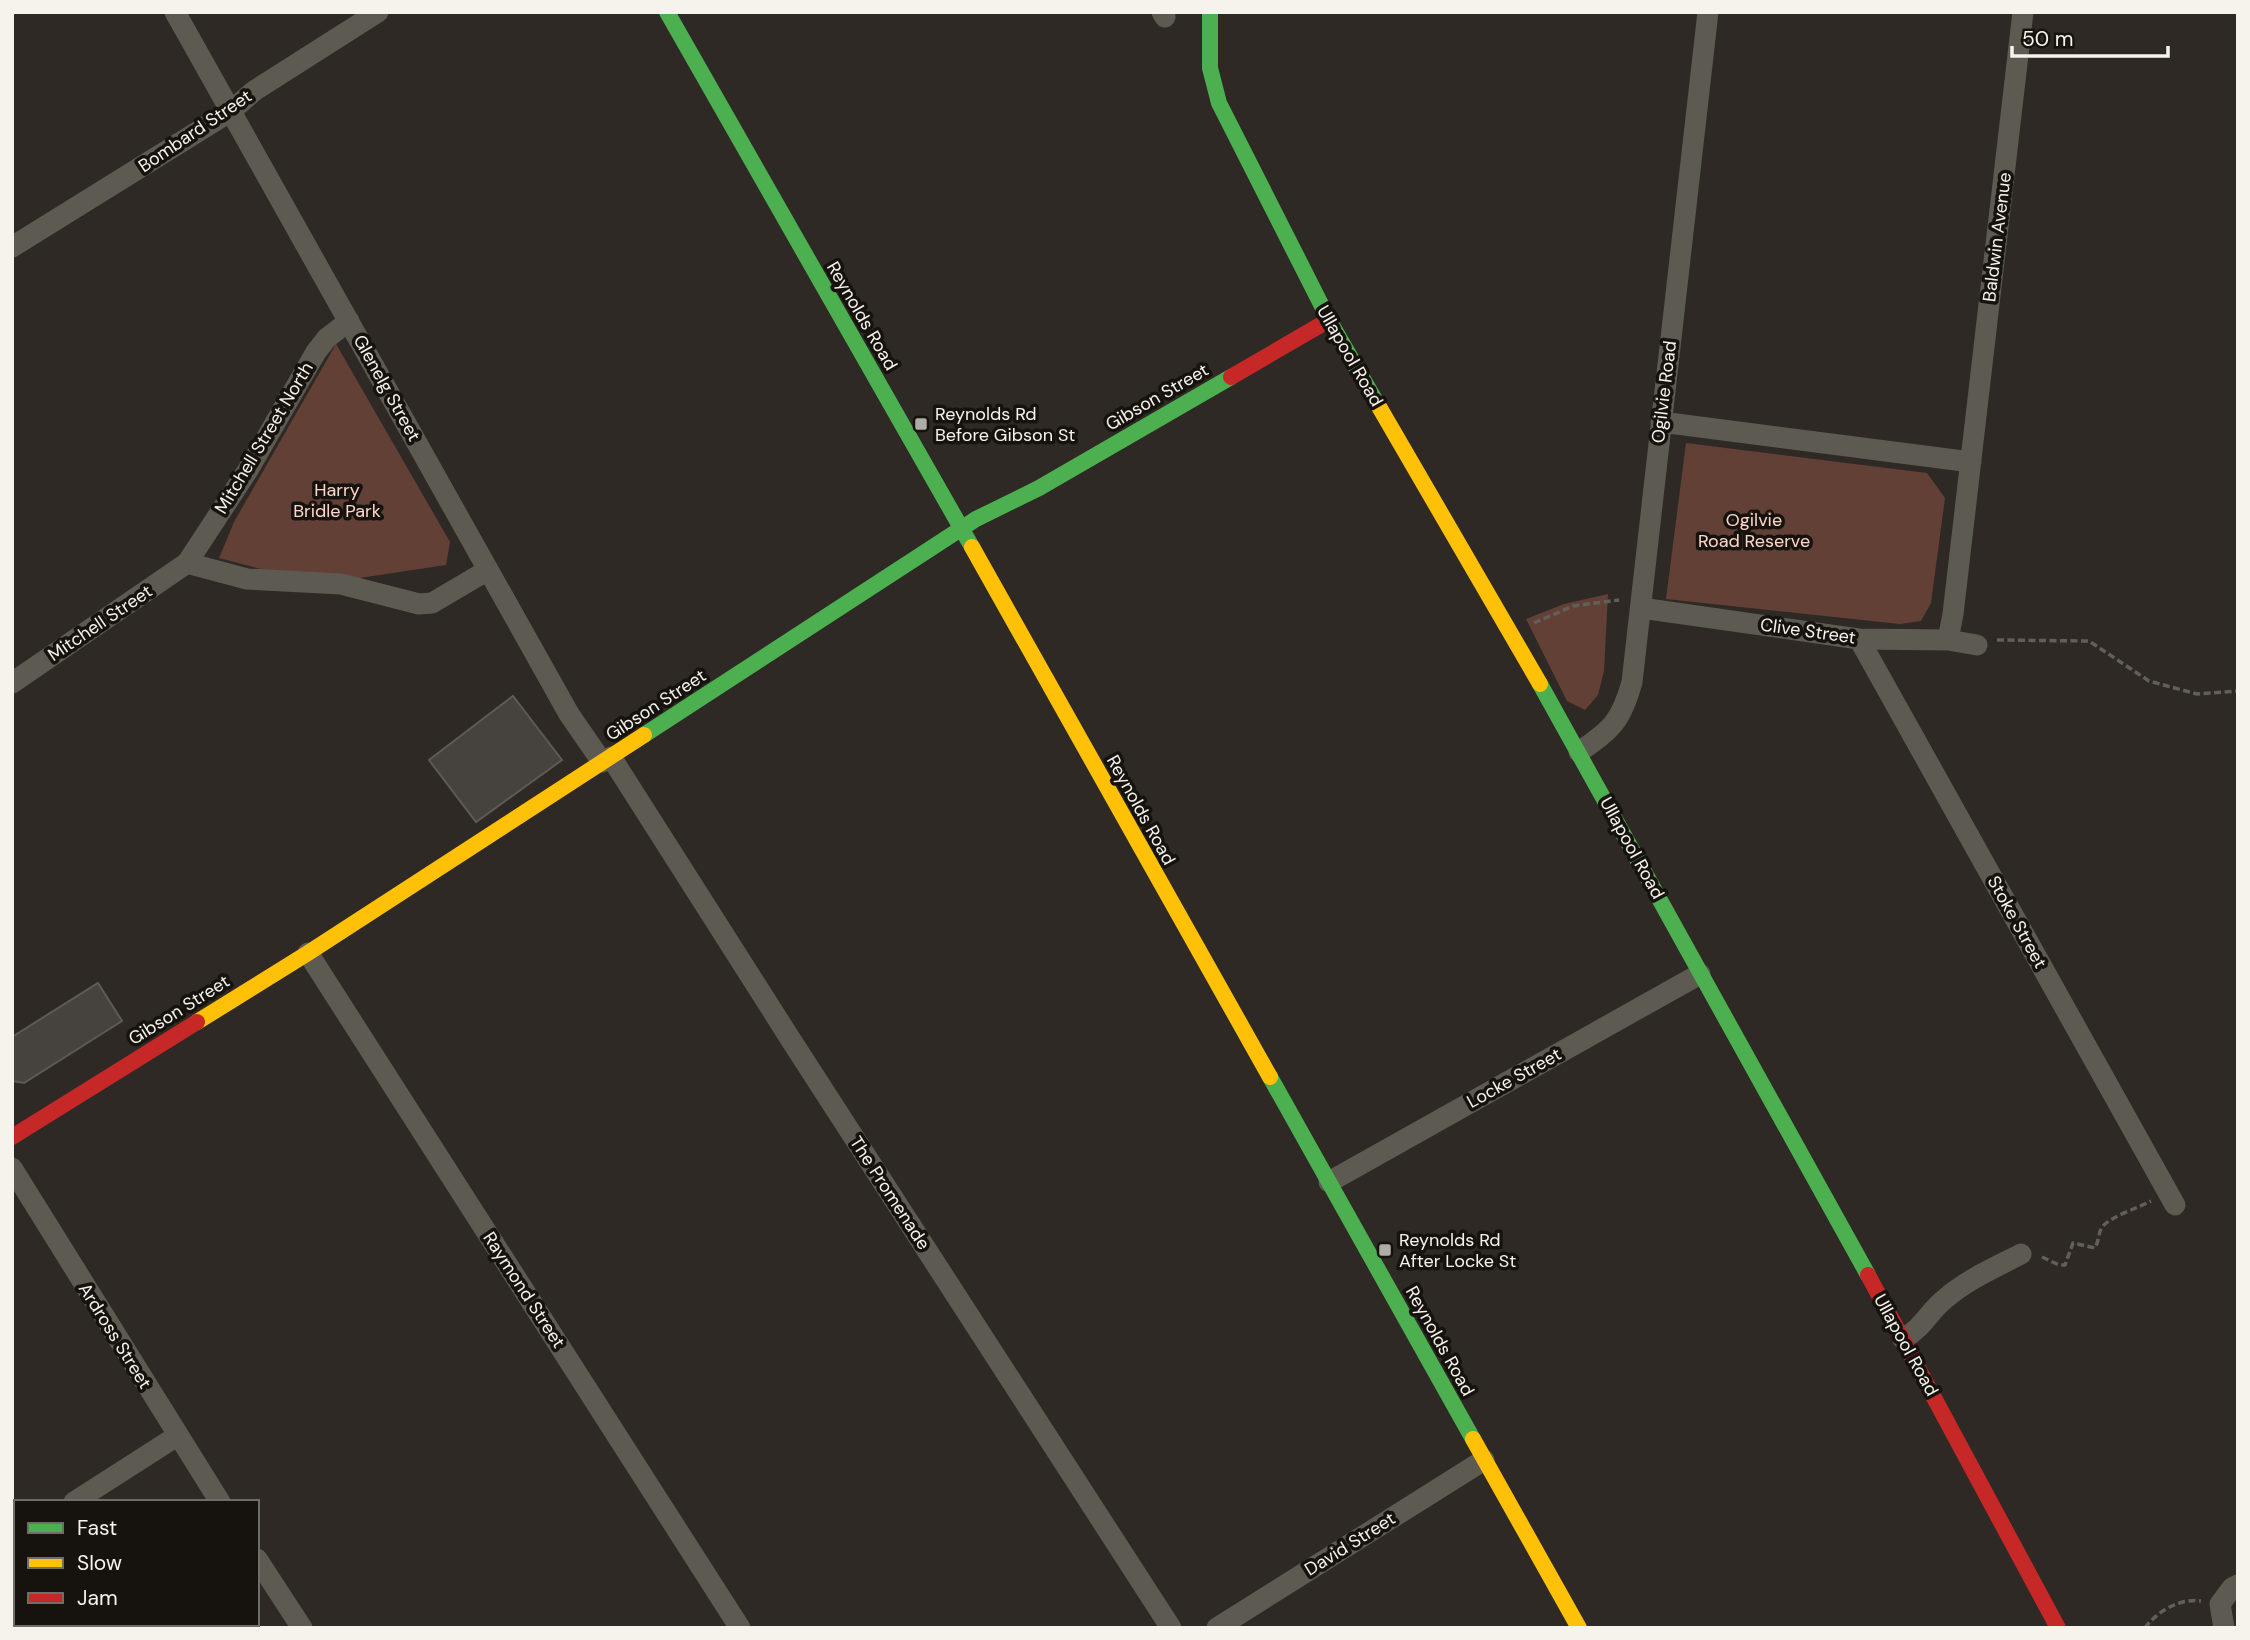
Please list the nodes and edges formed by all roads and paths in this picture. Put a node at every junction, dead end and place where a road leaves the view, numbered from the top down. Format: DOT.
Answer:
graph roads {
  1 [pos="176,12"];
  2 [pos="378,12"];
  3 [pos="667,12"];
  4 [pos="1210,12"];
  5 [pos="1709,12"];
  6 [pos="2023,12"];
  7 [pos="231,111"];
  8 [pos="12,247"];
  9 [pos="1329,320"];
  10 [pos="349,321"];
  11 [pos="1661,422"];
  12 [pos="1971,462"];
  13 [pos="962,529"];
  14 [pos="187,564"];
  15 [pos="488,570"];
  16 [pos="1619,600"];
  17 [pos="1641,608"];
  18 [pos="1511,634"];
  19 [pos="1859,639"];
  20 [pos="1948,640"];
  21 [pos="1977,645"];
  22 [pos="12,683"];
  23 [pos="2238,691"];
  24 [pos="1578,752"];
  25 [pos="607,760"];
  26 [pos="308,953"];
  27 [pos="1700,974"];
  28 [pos="12,1137"];
  29 [pos="12,1168"];
  30 [pos="1329,1182"];
  31 [pos="2175,1205"];
  32 [pos="2021,1254"];
  33 [pos="1903,1339"];
  34 [pos="177,1436"];
  35 [pos="1484,1460"];
  36 [pos="77,1500"];
  37 [pos="219,1500"];
  38 [pos="259,1562"];
  39 [pos="2238,1585"];
  40 [pos="2220,1604"];
  41 [pos="302,1628"];
  42 [pos="740,1628"];
  43 [pos="1171,1628"];
  44 [pos="1217,1628"];
  45 [pos="1579,1628"];
  46 [pos="2058,1628"];
  47 [pos="2145,1628"];
  48 [pos="2224,1628"];
  1 -- 7 [label="street, Glenelg Street"];
  2 -- 7 [label="street, Bombard Street"];
  3 -- 13 [label="street, Reynolds Road"];
  4 -- 9 [label="street, Ullapool Road"];
  5 -- 11 [label="street, Ogilvie Road"];
  6 -- 12 [label="street, Baldwin Avenue"];
  7 -- 8 [label="street, Bombard Street"];
  7 -- 10 [label="street, Glenelg Street"];
  9 -- 13 [label="street, Gibson Street"];
  9 -- 18 [label="street, Ullapool Road"];
  10 -- 14 [label="street, Mitchell Street North"];
  10 -- 15 [label="street, Glenelg Street"];
  11 -- 12 [label="street"];
  11 -- 17 [label="street, Ogilvie Road"];
  12 -- 20 [label="street, Baldwin Avenue"];
  13 -- 25 [label="street, Gibson Street"];
  13 -- 30 [label="street, Reynolds Road"];
  14 -- 15 [label="street"];
  14 -- 22 [label="street, Mitchell Street"];
  15 -- 25 [label="street, Glenelg Street"];
  16 -- 18 [label="path"];
  17 -- 19 [label="street, Clive Street"];
  17 -- 24 [label="street, Ogilvie Road"];
  18 -- 24 [label="street, Ullapool Road"];
  19 -- 20 [label="street, Clive Street"];
  19 -- 31 [label="street, Stoke Street"];
  20 -- 21 [label="street, Clive Street"];
  21 -- 23 [label="path"];
  24 -- 27 [label="street, Ullapool Road"];
  25 -- 26 [label="street, Gibson Street"];
  25 -- 43 [label="street, The Promenade"];
  26 -- 28 [label="street, Gibson Street"];
  26 -- 42 [label="street, Raymond Street"];
  27 -- 30 [label="street, Locke Street"];
  27 -- 33 [label="street, Ullapool Road"];
  29 -- 34 [label="street, Ardross Street"];
  30 -- 35 [label="street, Reynolds Road"];
  32 -- 33 [label="street"];
  33 -- 46 [label="street, Ullapool Road"];
  34 -- 36 [label="street"];
  34 -- 37 [label="street, Ardross Street"];
  35 -- 44 [label="street, David Street"];
  35 -- 45 [label="street, Reynolds Road"];
  38 -- 41 [label="street"];
  39 -- 40 [label="street"];
  40 -- 47 [label="path"];
  40 -- 48 [label="street"];
}
